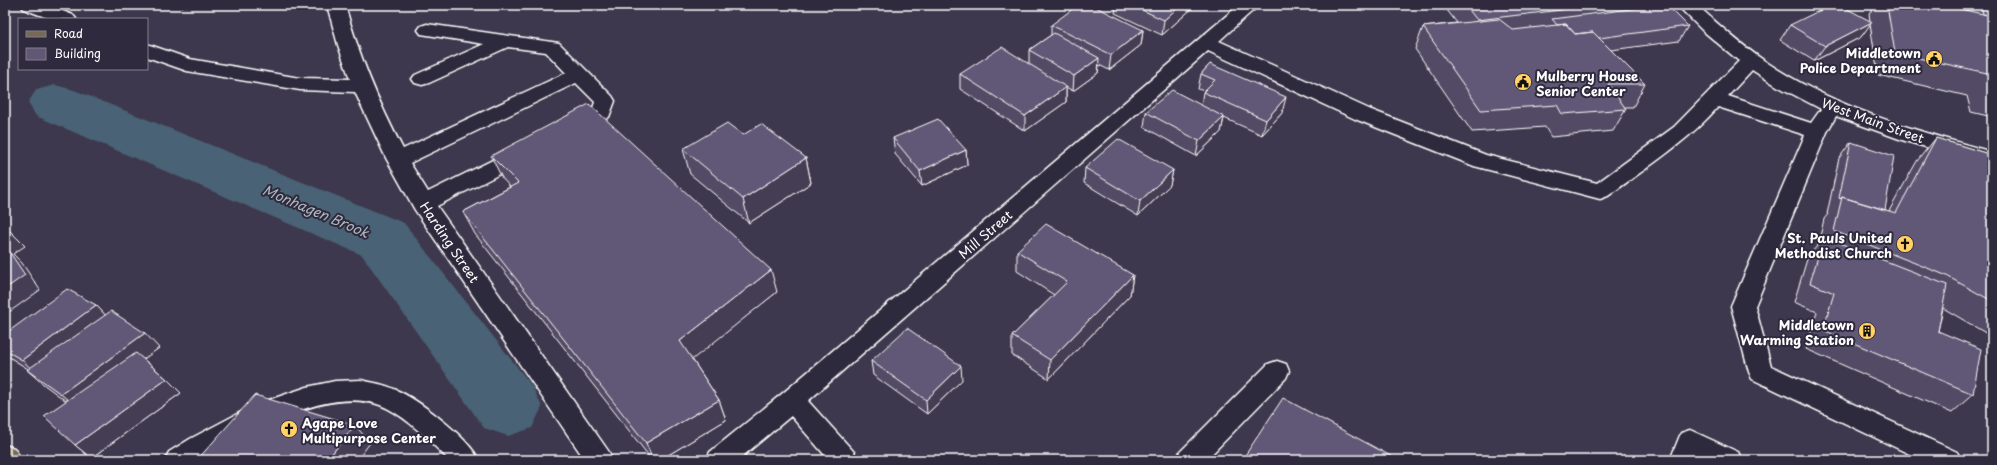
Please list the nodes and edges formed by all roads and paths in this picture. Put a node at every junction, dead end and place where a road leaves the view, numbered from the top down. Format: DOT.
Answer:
graph roads {
  1 [pos="30,5"];
  2 [pos="336,5"];
  3 [pos="1250,5"];
  4 [pos="1686,5"];
  5 [pos="64,18"];
  6 [pos="427,30"];
  7 [pos="505,40"];
  8 [pos="1207,43"];
  9 [pos="148,50"];
  10 [pos="1751,60"];
  11 [pos="579,74"];
  12 [pos="422,79"];
  13 [pos="363,86"];
  14 [pos="1716,99"];
  15 [pos="1832,108"];
  16 [pos="1817,132"];
  17 [pos="1992,159"];
  18 [pos="398,160"];
  19 [pos="424,204"];
  20 [pos="1277,371"];
  21 [pos="792,400"];
  22 [pos="5,456"];
  23 [pos="9,460"];
  24 [pos="178,460"];
  25 [pos="466,460"];
  26 [pos="600,460"];
  27 [pos="719,460"];
  28 [pos="845,460"];
  29 [pos="1189,460"];
  30 [pos="1683,460"];
  31 [pos="1729,460"];
  32 [pos="1948,460"];
  1 -- 5 [label="street"];
  2 -- 13 [label="street, Harding Street"];
  3 -- 8 [label="street, Mill Street"];
  4 -- 10 [label="street, West Main Street"];
  6 -- 7 [label="street"];
  7 -- 11 [label="street"];
  7 -- 12 [label="street"];
  8 -- 14 [label="street"];
  8 -- 21 [label="street, Mill Street"];
  9 -- 13 [label="street"];
  10 -- 14 [label="street"];
  10 -- 15 [label="street, West Main Street"];
  11 -- 18 [label="street"];
  11 -- 19 [label="street"];
  13 -- 18 [label="street, Harding Street"];
  14 -- 16 [label="street"];
  15 -- 16 [label="street"];
  15 -- 17 [label="street, West Main Street"];
  16 -- 32 [label="street"];
  18 -- 19 [label="street, Harding Street"];
  19 -- 26 [label="street, Harding Street"];
  20 -- 29 [label="street"];
  21 -- 27 [label="street, Mill Street"];
  21 -- 28 [label="street"];
  22 -- 23 [label="main road"];
  24 -- 25 [label="street"];
  30 -- 31 [label="street"];
}
